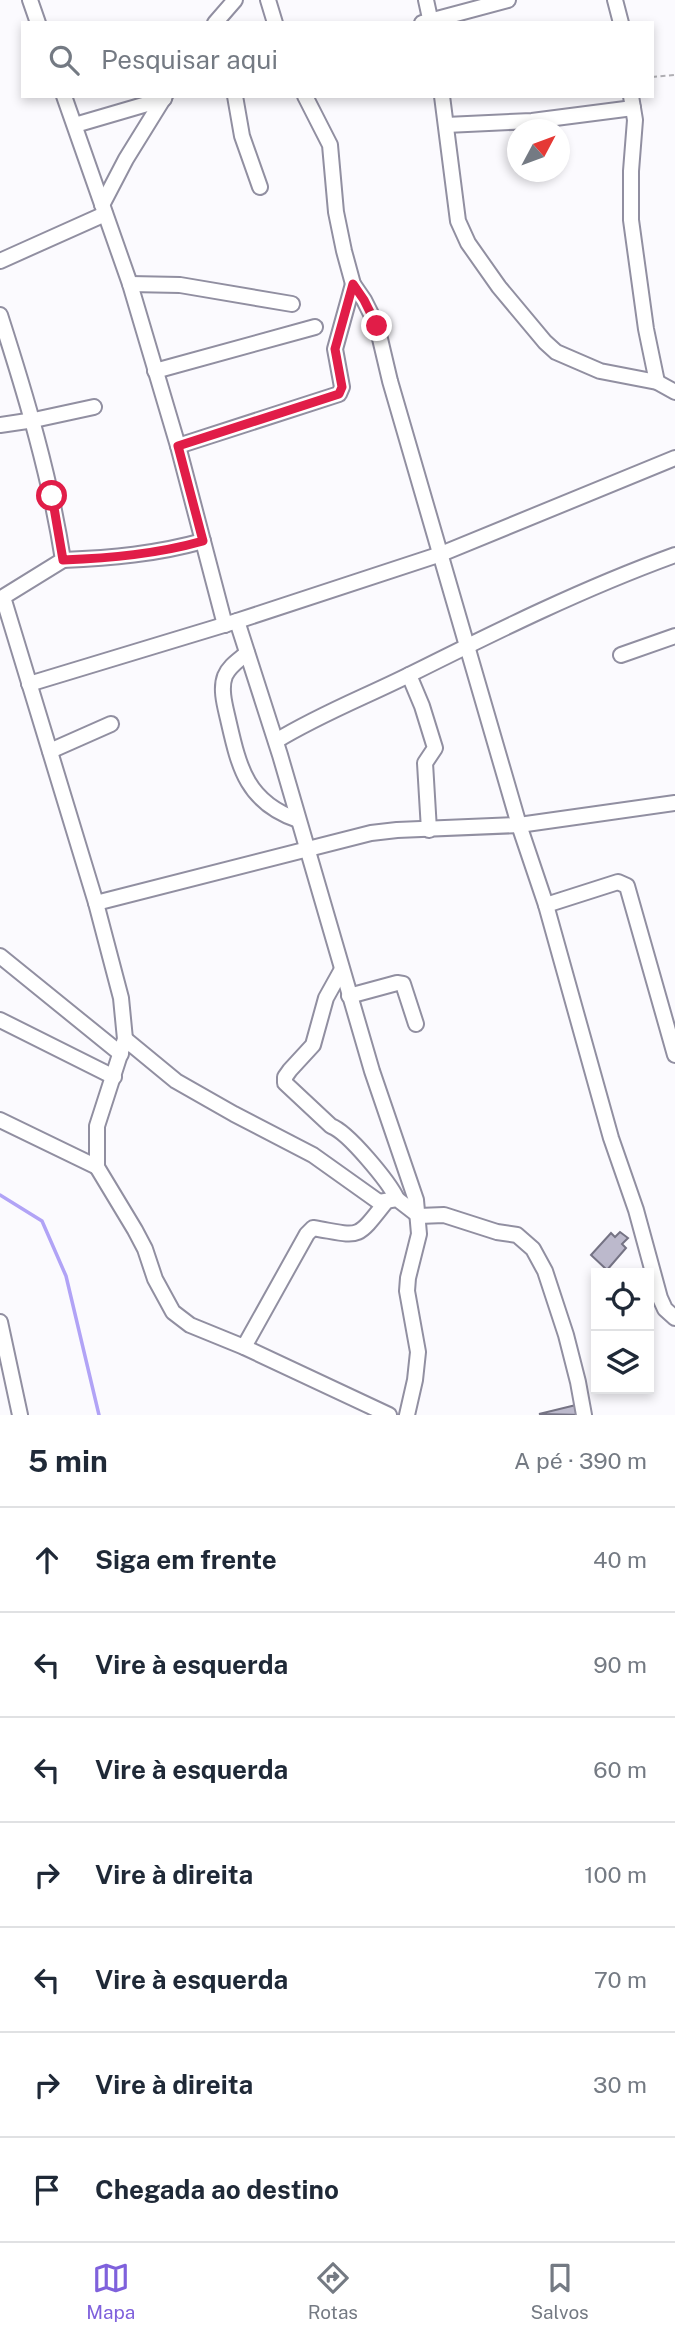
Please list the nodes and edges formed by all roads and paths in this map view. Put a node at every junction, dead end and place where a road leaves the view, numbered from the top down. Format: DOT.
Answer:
graph roads {
  1 [pos="30,0"];
  2 [pos="235,0"];
  3 [pos="268,0"];
  4 [pos="426,0"];
  5 [pos="508,0"];
  6 [pos="615,0"];
  7 [pos="37,21"];
  8 [pos="217,21"];
  9 [pos="274,21"];
  10 [pos="428,21"];
  11 [pos="432,21"];
  12 [pos="620,21"];
  13 [pos="675,75"];
  14 [pos="654,77"];
  15 [pos="65,98"];
  16 [pos="164,98"];
  17 [pos="166,98"];
  18 [pos="235,98"];
  19 [pos="306,98"];
  20 [pos="442,98"];
  21 [pos="632,102"];
  22 [pos="75,125"];
  23 [pos="446,125"];
  24 [pos="260,187"];
  25 [pos="104,210"];
  26 [pos="0,261"];
  27 [pos="130,284"];
  28 [pos="353,284"];
  29 [pos="292,304"];
  30 [pos="0,315"];
  31 [pos="315,327"];
  32 [pos="155,371"];
  33 [pos="657,382"];
  34 [pos="675,392"];
  35 [pos="94,407"];
  36 [pos="34,420"];
  37 [pos="0,425"];
  38 [pos="178,446"];
  39 [pos="675,458"];
  40 [pos="203,541"];
  41 [pos="441,554"];
  42 [pos="675,555"];
  43 [pos="63,560"];
  44 [pos="2,596"];
  45 [pos="231,623"];
  46 [pos="675,636"];
  47 [pos="467,644"];
  48 [pos="247,653"];
  49 [pos="621,656"];
  50 [pos="409,675"];
  51 [pos="29,684"];
  52 [pos="111,724"];
  53 [pos="276,741"];
  54 [pos="50,751"];
  55 [pos="675,803"];
  56 [pos="298,820"];
  57 [pos="519,825"];
  58 [pos="429,830"];
  59 [pos="307,850"];
  60 [pos="96,903"];
  61 [pos="545,905"];
  62 [pos="0,956"];
  63 [pos="341,971"];
  64 [pos="349,996"];
  65 [pos="0,1020"];
  66 [pos="416,1024"];
  67 [pos="125,1039"];
  68 [pos="121,1054"];
  69 [pos="675,1055"];
  70 [pos="114,1077"];
  71 [pos="0,1120"];
  72 [pos="97,1167"];
  73 [pos="391,1201"];
  74 [pos="419,1216"];
  75 [pos="675,1318"];
  76 [pos="0,1322"];
  77 [pos="244,1347"];
  78 [pos="20,1415"];
  79 [pos="389,1415"];
  80 [pos="407,1415"];
  81 [pos="584,1415"];
  1 -- 7 [label="street"];
  2 -- 8 [label="street"];
  3 -- 9 [label="street"];
  4 -- 10 [label="street"];
  5 -- 11 [label="street"];
  6 -- 12 [label="street"];
  13 -- 14 [label="path"];
  15 -- 22 [label="street"];
  16 -- 22 [label="street"];
  17 -- 25 [label="street"];
  18 -- 24 [label="street"];
  19 -- 28 [label="street"];
  20 -- 23 [label="street"];
  21 -- 23 [label="street"];
  21 -- 33 [label="street"];
  22 -- 25 [label="street"];
  23 -- 33 [label="street"];
  25 -- 26 [label="street"];
  25 -- 27 [label="street"];
  27 -- 29 [label="street"];
  27 -- 32 [label="street"];
  28 -- 38 [label="street"];
  28 -- 41 [label="street"];
  30 -- 36 [label="street"];
  31 -- 32 [label="street"];
  32 -- 38 [label="street"];
  33 -- 34 [label="street"];
  35 -- 36 [label="street"];
  36 -- 37 [label="street"];
  36 -- 43 [label="street"];
  38 -- 40 [label="street"];
  39 -- 41 [label="street"];
  40 -- 43 [label="street"];
  40 -- 45 [label="street"];
  41 -- 45 [label="street"];
  41 -- 47 [label="street"];
  42 -- 47 [label="street"];
  43 -- 44 [label="street"];
  44 -- 51 [label="street"];
  45 -- 48 [label="street"];
  45 -- 51 [label="street"];
  46 -- 49 [label="street"];
  47 -- 50 [label="street"];
  47 -- 57 [label="street"];
  48 -- 53 [label="street"];
  48 -- 56 [label="street"];
  50 -- 53 [label="street"];
  50 -- 58 [label="street"];
  51 -- 54 [label="street"];
  52 -- 54 [label="street"];
  53 -- 56 [label="street"];
  54 -- 60 [label="street"];
  55 -- 57 [label="street"];
  56 -- 59 [label="street"];
  57 -- 58 [label="street"];
  57 -- 61 [label="street"];
  58 -- 59 [label="street"];
  59 -- 60 [label="street"];
  59 -- 63 [label="street"];
  60 -- 67 [label="street"];
  61 -- 69 [label="street"];
  61 -- 75 [label="street"];
  62 -- 68 [label="street"];
  63 -- 64 [label="street"];
  63 -- 73 [label="street"];
  64 -- 66 [label="street"];
  64 -- 74 [label="street"];
  65 -- 70 [label="street"];
  67 -- 68 [label="street"];
  67 -- 73 [label="street"];
  68 -- 70 [label="street"];
  70 -- 72 [label="street"];
  71 -- 72 [label="street"];
  72 -- 77 [label="street"];
  73 -- 74 [label="street"];
  73 -- 77 [label="street"];
  74 -- 80 [label="street"];
  74 -- 81 [label="street"];
  76 -- 78 [label="street"];
  77 -- 79 [label="street"];
}
